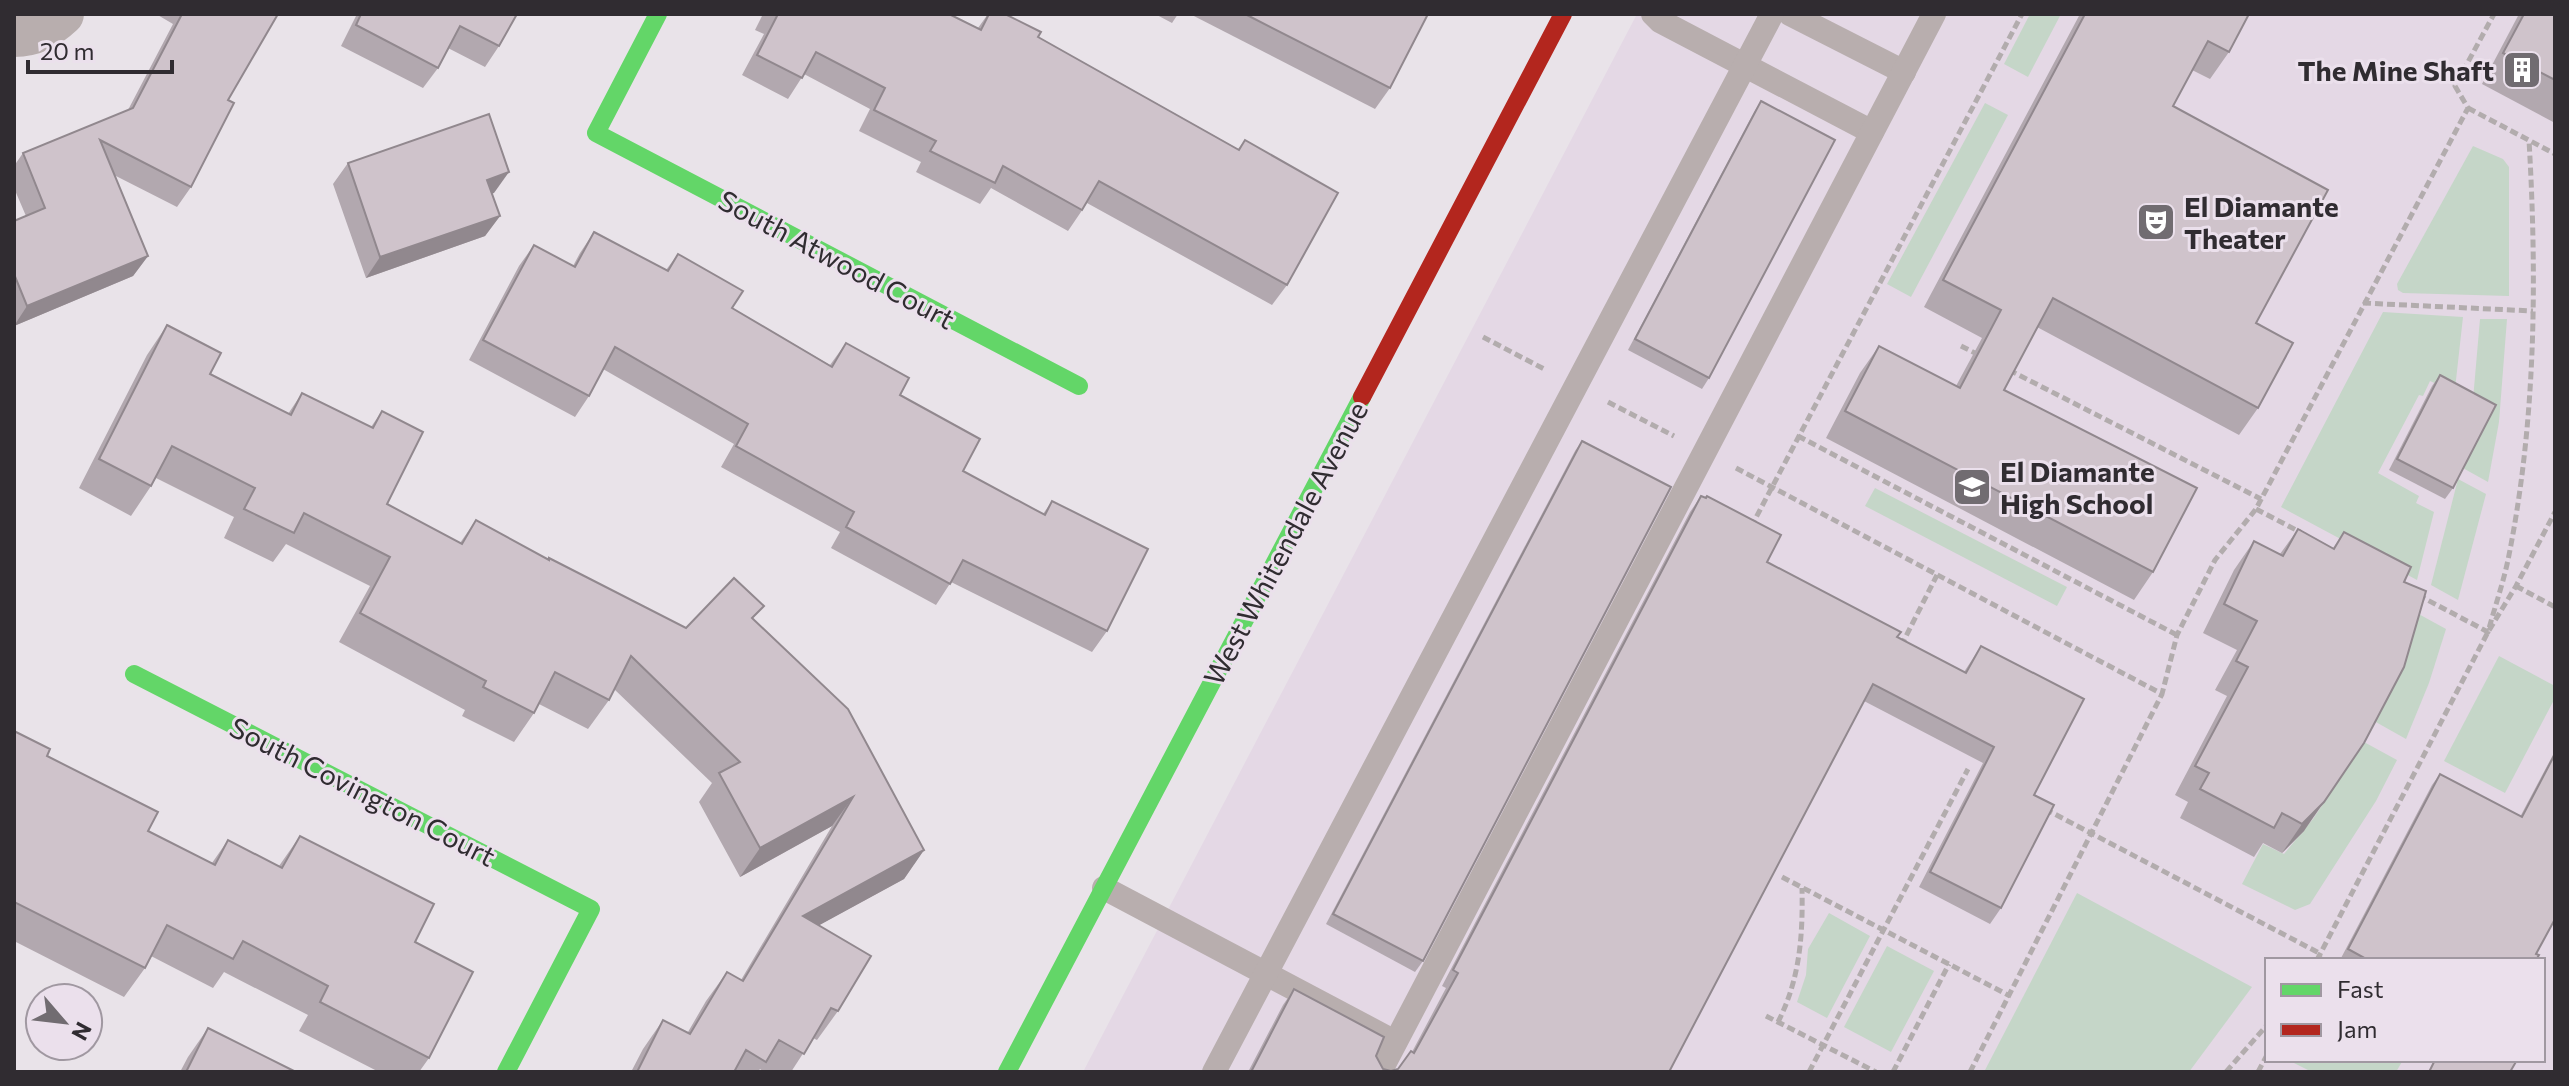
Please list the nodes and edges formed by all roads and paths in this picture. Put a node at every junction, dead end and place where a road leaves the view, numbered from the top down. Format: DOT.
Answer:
graph roads {
  1 [pos="62,14"];
  2 [pos="658,14"];
  3 [pos="1563,14"];
  4 [pos="1653,14"];
  5 [pos="1772,14"];
  6 [pos="1790,14"];
  7 [pos="1934,14"];
  8 [pos="2022,14"];
  9 [pos="2482,14"];
  10 [pos="2493,16"];
  11 [pos="18,35"];
  12 [pos="1745,65"];
  13 [pos="1904,72"];
  14 [pos="2468,108"];
  15 [pos="1872,132"];
  16 [pos="2529,140"];
  17 [pos="2555,154"];
  18 [pos="2363,303"];
  19 [pos="2533,311"];
  20 [pos="1961,346"];
  21 [pos="1989,360"];
  22 [pos="2002,367"];
  23 [pos="1079,386"];
  24 [pos="1798,436"];
  25 [pos="1704,452"];
  26 [pos="1771,487"];
  27 [pos="2261,499"];
  28 [pos="2256,509"];
  29 [pos="2555,512"];
  30 [pos="1749,532"];
  31 [pos="2310,538"];
  32 [pos="1937,575"];
  33 [pos="2516,586"];
  34 [pos="2406,588"];
  35 [pos="2555,607"];
  36 [pos="2488,632"];
  37 [pos="2177,635"];
  38 [pos="1899,650"];
  39 [pos="134,674"];
  40 [pos="2162,694"];
  41 [pos="1968,769"];
  42 [pos="2039,806"];
  43 [pos="2091,833"];
  44 [pos="1782,877"];
  45 [pos="1104,888"];
  46 [pos="1802,888"];
  47 [pos="1884,930"];
  48 [pos="2318,958"];
  49 [pos="1949,964"];
  50 [pos="1265,975"];
  51 [pos="2010,996"];
  52 [pos="1766,1016"];
  53 [pos="1778,1022"];
  54 [pos="2265,1027"];
  55 [pos="1395,1042"];
  56 [pos="1823,1045"];
  57 [pos="506,1072"];
  58 [pos="1007,1072"];
  59 [pos="1214,1072"];
  60 [pos="1380,1072"];
  61 [pos="1809,1072"];
  62 [pos="1876,1072"];
  63 [pos="1893,1072"];
  64 [pos="1970,1072"];
  65 [pos="2226,1072"];
  1 -- 11 [label="street"];
  2 -- 23 [label="street, South Atwood Court"];
  3 -- 45 [label="street, West Whitendale Avenue"];
  4 -- 12 [label="lane"];
  5 -- 12 [label="lane"];
  6 -- 13 [label="lane"];
  7 -- 13 [label="lane"];
  8 -- 24 [label="path"];
  9 -- 10 [label="path"];
  10 -- 14 [label="path"];
  12 -- 15 [label="lane"];
  12 -- 50 [label="lane"];
  13 -- 15 [label="lane"];
  14 -- 16 [label="path"];
  14 -- 18 [label="path"];
  15 -- 25 [label="lane"];
  16 -- 17 [label="path"];
  16 -- 19 [label="path"];
  18 -- 19 [label="path"];
  18 -- 27 [label="path"];
  19 -- 36 [label="path"];
  20 -- 21 [label="path"];
  22 -- 27 [label="path"];
  24 -- 26 [label="path"];
  24 -- 37 [label="path"];
  25 -- 26 [label="path"];
  25 -- 55 [label="lane"];
  26 -- 30 [label="path"];
  26 -- 32 [label="path"];
  27 -- 28 [label="path"];
  28 -- 31 [label="path"];
  28 -- 37 [label="path"];
  29 -- 33 [label="path"];
  32 -- 38 [label="path"];
  32 -- 40 [label="path"];
  33 -- 35 [label="path"];
  33 -- 36 [label="path"];
  34 -- 36 [label="path"];
  36 -- 48 [label="path"];
  37 -- 40 [label="path"];
  39 -- 57 [label="street, South Covington Court"];
  40 -- 43 [label="path"];
  41 -- 47 [label="path"];
  42 -- 43 [label="path"];
  43 -- 48 [label="path"];
  43 -- 51 [label="path"];
  44 -- 46 [label="path"];
  45 -- 50 [label="lane"];
  45 -- 58 [label="street, West Whitendale Avenue"];
  46 -- 47 [label="path"];
  46 -- 53 [label="path"];
  47 -- 49 [label="path"];
  47 -- 56 [label="path"];
  49 -- 51 [label="path"];
  49 -- 63 [label="path"];
  50 -- 55 [label="lane"];
  50 -- 59 [label="lane"];
  51 -- 64 [label="path"];
  52 -- 53 [label="path"];
  53 -- 56 [label="path"];
  54 -- 65 [label="path"];
  55 -- 60 [label="lane"];
  56 -- 61 [label="path"];
  56 -- 62 [label="path"];
}
